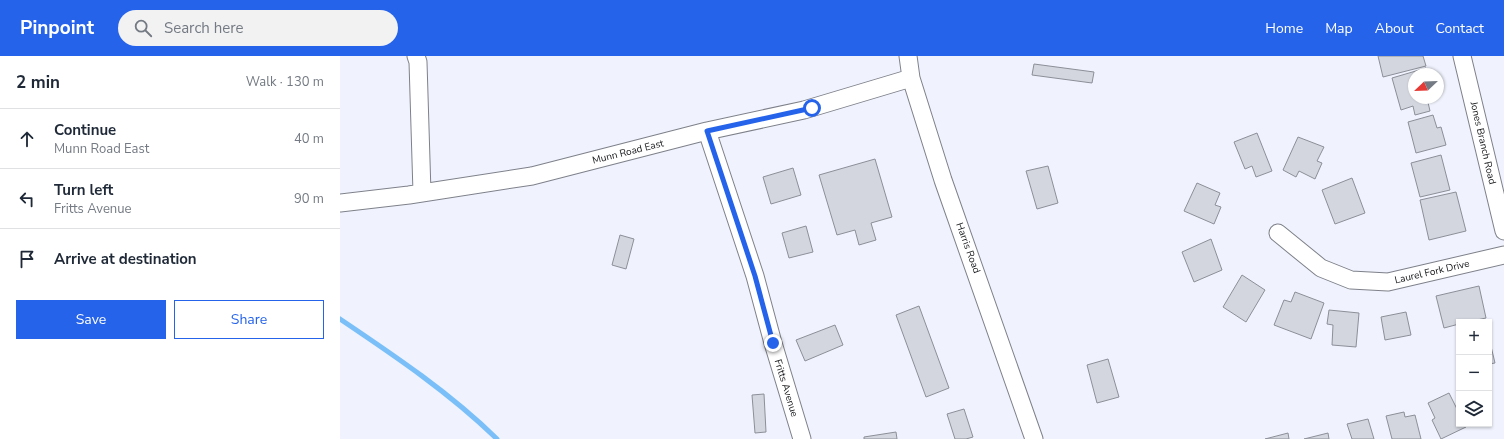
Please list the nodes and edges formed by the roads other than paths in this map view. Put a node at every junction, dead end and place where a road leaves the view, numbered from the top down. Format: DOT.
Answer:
graph roads {
  1 [pos="416,56"];
  2 [pos="908,56"];
  3 [pos="1462,56"];
  4 [pos="911,78"];
  5 [pos="707,131"];
  6 [pos="422,193"];
  7 [pos="340,203"];
  8 [pos="1504,231"];
  9 [pos="1278,233"];
  10 [pos="1504,255"];
  11 [pos="1030,438"];
  12 [pos="802,439"];
  1 -- 6 [label="street"];
  2 -- 4 [label="street, Harris Road"];
  3 -- 8 [label="street, Jones Branch Road"];
  4 -- 5 [label="street, Munn Road East"];
  4 -- 11 [label="street, Harris Road"];
  5 -- 6 [label="street, Munn Road East"];
  5 -- 12 [label="street, Fritts Avenue"];
  6 -- 7 [label="street, Munn Road East"];
  9 -- 10 [label="street, Laurel Fork Drive"];
}
